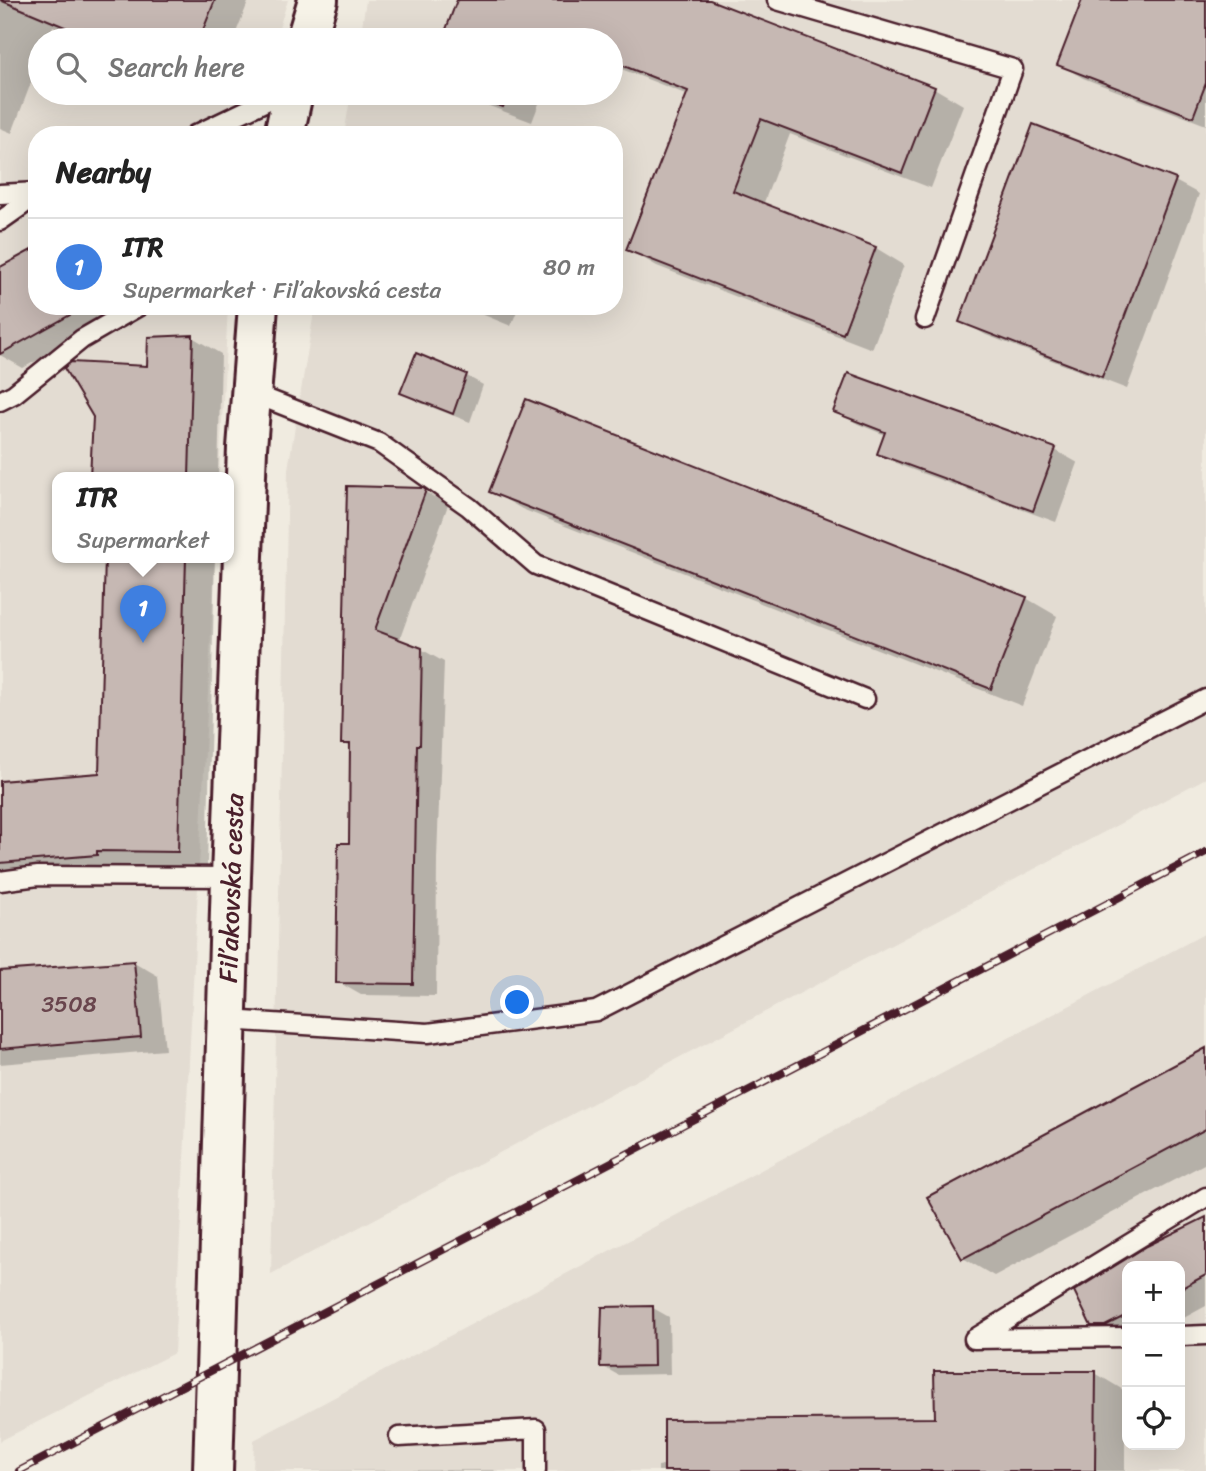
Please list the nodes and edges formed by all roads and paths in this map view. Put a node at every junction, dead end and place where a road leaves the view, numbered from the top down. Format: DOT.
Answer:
graph roads {
  1 [pos="318,0"];
  2 [pos="777,0"];
  3 [pos="310,28"];
  4 [pos="258,105"];
  5 [pos="290,105"];
  6 [pos="214,126"];
  7 [pos="286,126"];
  8 [pos="0,194"];
  9 [pos="28,194"];
  10 [pos="28,201"];
  11 [pos="0,221"];
  12 [pos="123,315"];
  13 [pos="257,315"];
  14 [pos="925,319"];
  15 [pos="252,393"];
  16 [pos="0,401"];
  17 [pos="865,699"];
  18 [pos="1206,699"];
  19 [pos="231,877"];
  20 [pos="0,881"];
  21 [pos="227,1020"];
  22 [pos="1206,1197"];
  23 [pos="1206,1335"];
  24 [pos="1185,1336"];
  25 [pos="1122,1337"];
  26 [pos="400,1437"];
  27 [pos="213,1471"];
  28 [pos="536,1471"];
  1 -- 3 [label="street"];
  2 -- 14 [label="lane"];
  4 -- 6 [label="lane"];
  5 -- 7 [label="street"];
  8 -- 9 [label="lane"];
  10 -- 11 [label="lane"];
  12 -- 16 [label="lane"];
  13 -- 15 [label="street, Fiľakovská cesta"];
  15 -- 17 [label="lane"];
  15 -- 19 [label="street, Fiľakovská cesta"];
  18 -- 21 [label="lane"];
  19 -- 20 [label="lane"];
  19 -- 21 [label="street, Fiľakovská cesta"];
  21 -- 27 [label="street, Fiľakovská cesta"];
  22 -- 25 [label="lane"];
  23 -- 24 [label="lane"];
  26 -- 28 [label="lane"];
}
